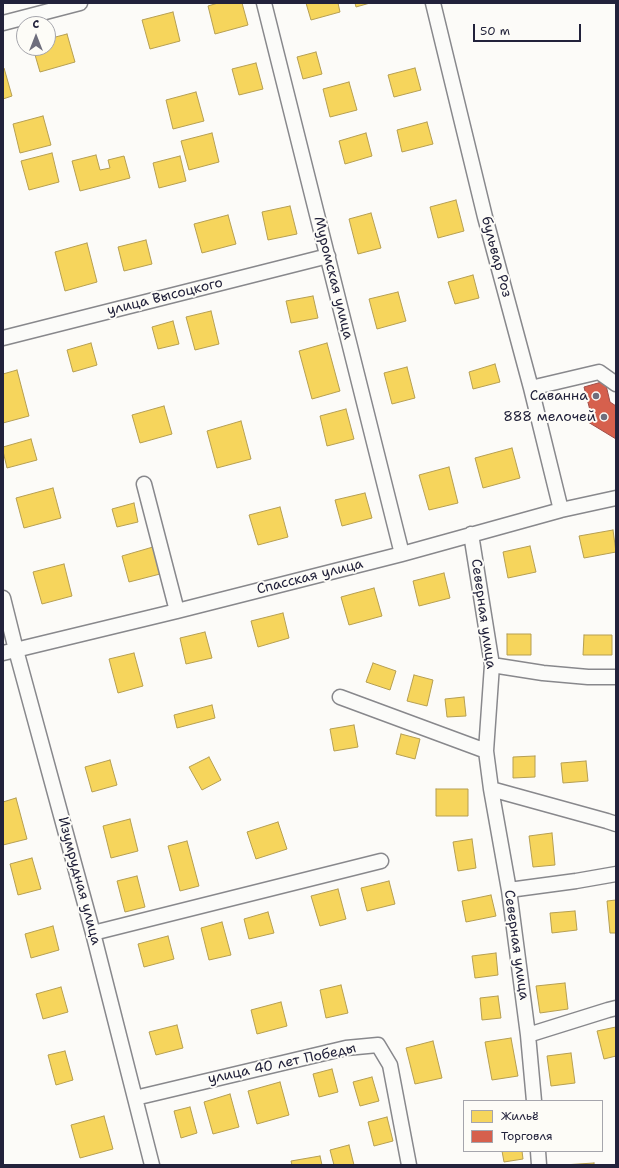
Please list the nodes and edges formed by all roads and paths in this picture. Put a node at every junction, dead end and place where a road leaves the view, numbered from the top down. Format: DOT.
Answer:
graph roads {
  1 [pos="80,3"];
  2 [pos="264,3"];
  3 [pos="433,3"];
  4 [pos="3,23"];
  5 [pos="328,256"];
  6 [pos="3,338"];
  7 [pos="616,384"];
  8 [pos="531,388"];
  9 [pos="144,484"];
  10 [pos="616,498"];
  11 [pos="561,510"];
  12 [pos="471,534"];
  13 [pos="402,554"];
  14 [pos="3,598"];
  15 [pos="178,611"];
  16 [pos="10,652"];
  17 [pos="492,665"];
  18 [pos="616,677"];
  19 [pos="340,697"];
  20 [pos="486,751"];
  21 [pos="491,790"];
  22 [pos="616,824"];
  23 [pos="381,861"];
  24 [pos="616,874"];
  25 [pos="509,890"];
  26 [pos="93,933"];
  27 [pos="616,1008"];
  28 [pos="528,1035"];
  29 [pos="135,1098"];
  30 [pos="534,1100"];
  31 [pos="538,1152"];
  32 [pos="152,1165"];
  33 [pos="409,1165"];
  34 [pos="539,1165"];
  1 -- 4 [label="street"];
  2 -- 5 [label="street, Муромская улица"];
  3 -- 8 [label="street, бульвар Роз"];
  5 -- 6 [label="street, улица Высоцкого"];
  5 -- 13 [label="street, Муромская улица"];
  7 -- 8 [label="street"];
  8 -- 11 [label="street, бульвар Роз"];
  9 -- 15 [label="street"];
  10 -- 11 [label="street, Спасская улица"];
  11 -- 12 [label="street, Спасская улица"];
  12 -- 13 [label="street, Спасская улица"];
  12 -- 17 [label="street, Северная улица"];
  13 -- 15 [label="street, Спасская улица"];
  14 -- 16 [label="street, Изумрудная улица"];
  15 -- 16 [label="street, Спасская улица"];
  16 -- 26 [label="street, Изумрудная улица"];
  17 -- 18 [label="street"];
  17 -- 20 [label="street, Северная улица"];
  19 -- 20 [label="street"];
  20 -- 21 [label="street, Северная улица"];
  21 -- 22 [label="street"];
  21 -- 25 [label="street, Северная улица"];
  23 -- 26 [label="street"];
  24 -- 25 [label="street"];
  25 -- 28 [label="street, Северная улица"];
  26 -- 29 [label="street, Изумрудная улица"];
  27 -- 28 [label="street"];
  28 -- 30 [label="street, Северная улица"];
  29 -- 32 [label="street, Изумрудная улица"];
  29 -- 33 [label="street, улица 40 лет Победы"];
  31 -- 34 [label="street"];
}
